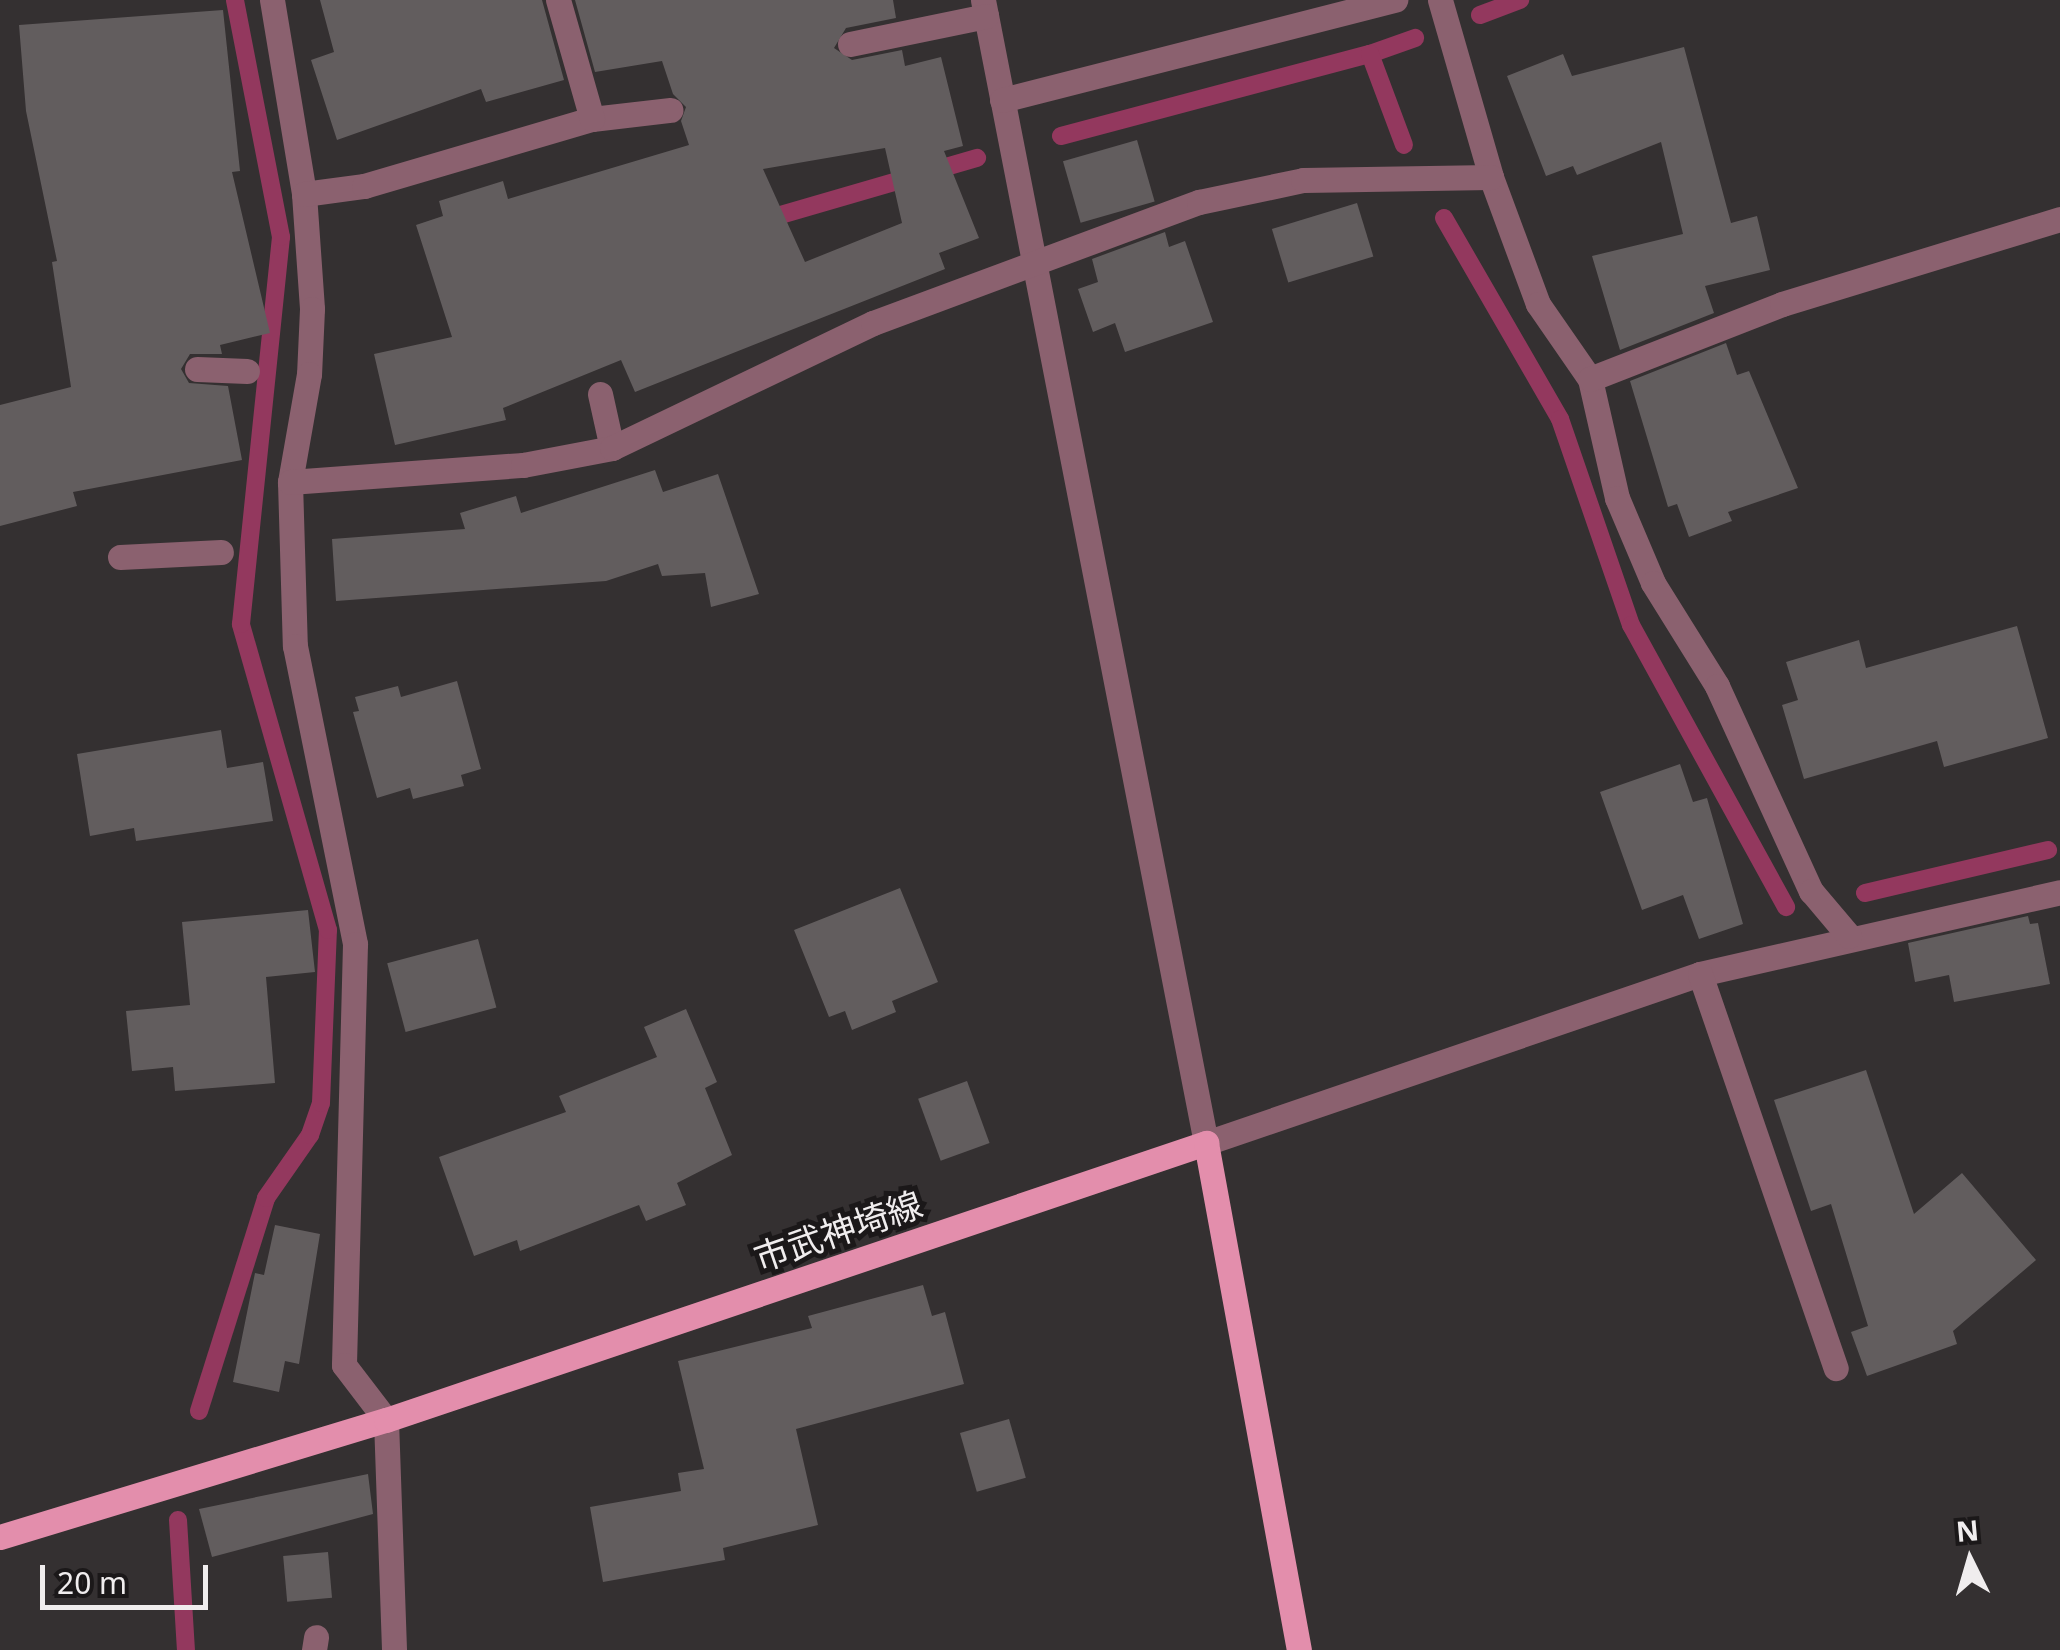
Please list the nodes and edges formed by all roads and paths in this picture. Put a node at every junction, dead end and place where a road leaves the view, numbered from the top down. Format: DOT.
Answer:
graph roads {
  1 [pos="272,0"];
  2 [pos="558,0"];
  3 [pos="1395,0"];
  4 [pos="1440,0"];
  5 [pos="984,8"];
  6 [pos="850,44"];
  7 [pos="1002,100"];
  8 [pos="670,110"];
  9 [pos="592,120"];
  10 [pos="1491,177"];
  11 [pos="304,194"];
  12 [pos="2060,219"];
  13 [pos="1034,264"];
  14 [pos="197,369"];
  15 [pos="247,371"];
  16 [pos="1590,379"];
  17 [pos="600,394"];
  18 [pos="612,448"];
  19 [pos="290,482"];
  20 [pos="220,552"];
  21 [pos="120,557"];
  22 [pos="2060,892"];
  23 [pos="1850,936"];
  24 [pos="1700,974"];
  25 [pos="1206,1143"];
  26 [pos="1836,1368"];
  27 [pos="386,1420"];
  28 [pos="0,1538"];
  29 [pos="394,1650"];
  30 [pos="1298,1650"];
  1 -- 11 [label="street"];
  2 -- 9 [label="street"];
  3 -- 7 [label="street"];
  4 -- 10 [label="street"];
  5 -- 6 [label="street"];
  5 -- 7 [label="street"];
  7 -- 13 [label="street"];
  8 -- 9 [label="street"];
  9 -- 11 [label="street"];
  10 -- 13 [label="street"];
  10 -- 16 [label="street"];
  11 -- 19 [label="street"];
  12 -- 16 [label="street"];
  13 -- 18 [label="street"];
  13 -- 25 [label="street"];
  14 -- 15 [label="street"];
  16 -- 23 [label="street"];
  17 -- 18 [label="street"];
  18 -- 19 [label="street"];
  19 -- 27 [label="street"];
  20 -- 21 [label="street"];
  22 -- 23 [label="street"];
  23 -- 24 [label="street"];
  24 -- 25 [label="street"];
  24 -- 26 [label="street"];
  25 -- 27 [label="main road, 市武神埼線"];
  25 -- 30 [label="main road"];
  27 -- 28 [label="main road, 市武神埼線"];
  27 -- 29 [label="street"];
}
